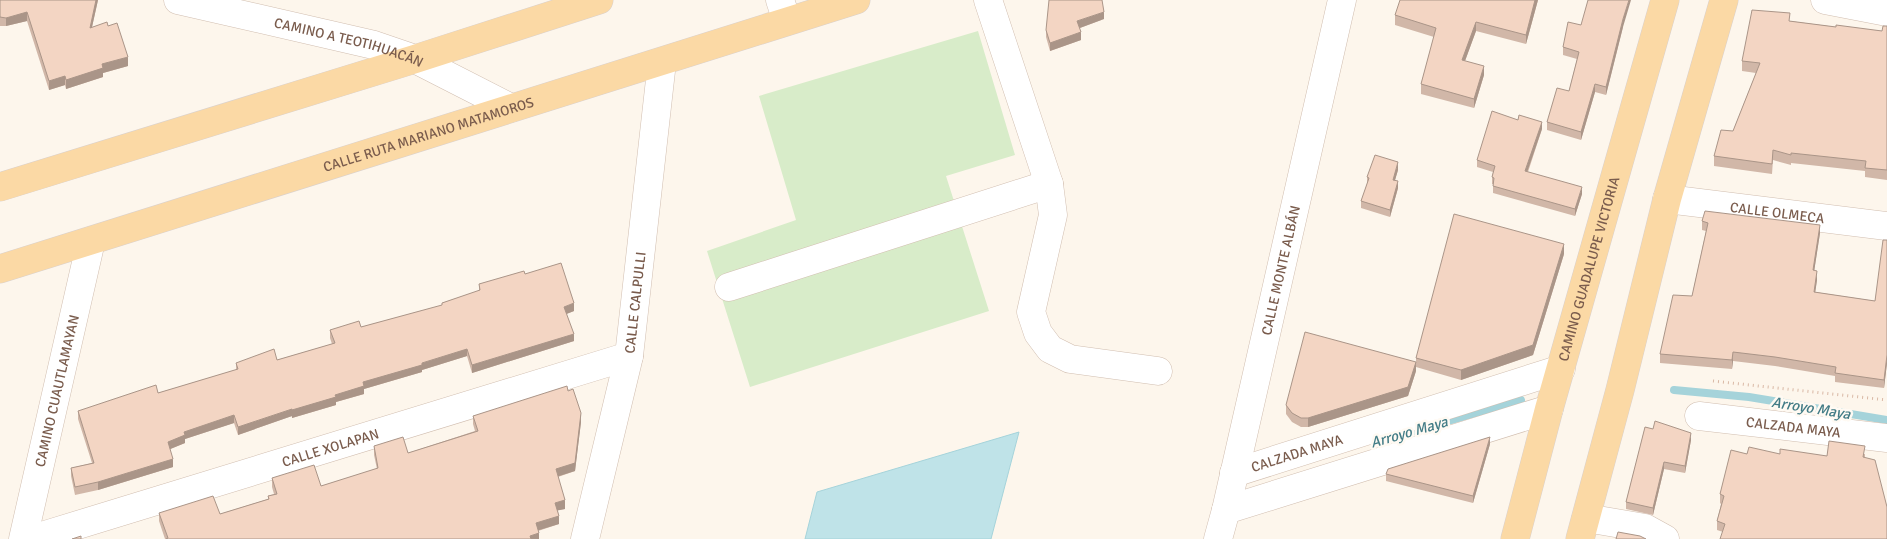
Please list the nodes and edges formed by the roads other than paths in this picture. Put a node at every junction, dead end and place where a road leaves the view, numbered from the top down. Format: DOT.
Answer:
graph roads {
  1 [pos="178,0"];
  2 [pos="598,0"];
  3 [pos="856,0"];
  4 [pos="988,0"];
  5 [pos="1342,0"];
  6 [pos="1665,0"];
  7 [pos="1724,0"];
  8 [pos="1826,0"];
  9 [pos="784,11"];
  10 [pos="1887,12"];
  11 [pos="415,59"];
  12 [pos="662,62"];
  13 [pos="511,108"];
  14 [pos="1049,184"];
  15 [pos="0,187"];
  16 [pos="1667,199"];
  17 [pos="1887,226"];
  18 [pos="92,240"];
  19 [pos="0,269"];
  20 [pos="729,287"];
  21 [pos="629,356"];
  22 [pos="1561,369"];
  23 [pos="1158,370"];
  24 [pos="1549,409"];
  25 [pos="1699,416"];
  26 [pos="1887,438"];
  27 [pos="1234,473"];
  28 [pos="1226,510"];
  29 [pos="1583,529"];
  30 [pos="23,539"];
  31 [pos="32,539"];
  32 [pos="585,539"];
  33 [pos="1218,539"];
  34 [pos="1515,539"];
  35 [pos="1665,539"];
  1 -- 11 [label="street, CAMINO A TEOTIHUACÁN"];
  2 -- 11 [label="main road"];
  3 -- 9 [label="main road, CALLE RUTA MARIANO MATAMOROS"];
  4 -- 14 [label="street"];
  5 -- 27 [label="street, CALLE MONTE ALBÁN"];
  6 -- 22 [label="main road, CAMINO GUADALUPE VICTORIA"];
  7 -- 16 [label="main road"];
  8 -- 10 [label="street"];
  9 -- 12 [label="main road, CALLE RUTA MARIANO MATAMOROS"];
  11 -- 13 [label="street, CAMINO A TEOTIHUACÁN"];
  11 -- 15 [label="main road"];
  12 -- 13 [label="main road, CALLE RUTA MARIANO MATAMOROS"];
  12 -- 21 [label="street, CALLE CALPULLI"];
  13 -- 18 [label="main road, CALLE RUTA MARIANO MATAMOROS"];
  14 -- 20 [label="street"];
  14 -- 23 [label="street"];
  16 -- 17 [label="street, CALLE OLMECA"];
  16 -- 29 [label="main road"];
  18 -- 19 [label="main road, CALLE RUTA MARIANO MATAMOROS"];
  18 -- 30 [label="street, CAMINO CUAUTLAMAYAN"];
  21 -- 31 [label="street, CALLE XOLAPAN"];
  21 -- 32 [label="street, CALLE CALPULLI"];
  22 -- 24 [label="main road, CAMINO GUADALUPE VICTORIA"];
  22 -- 27 [label="street, CALZADA MAYA"];
  24 -- 28 [label="street"];
  24 -- 34 [label="main road, CAMINO GUADALUPE VICTORIA"];
  25 -- 26 [label="street, CALZADA MAYA"];
  27 -- 28 [label="street, CALLE MONTE ALBÁN"];
  28 -- 33 [label="street, CALLE MONTE ALBÁN"];
  29 -- 35 [label="street"];
}
